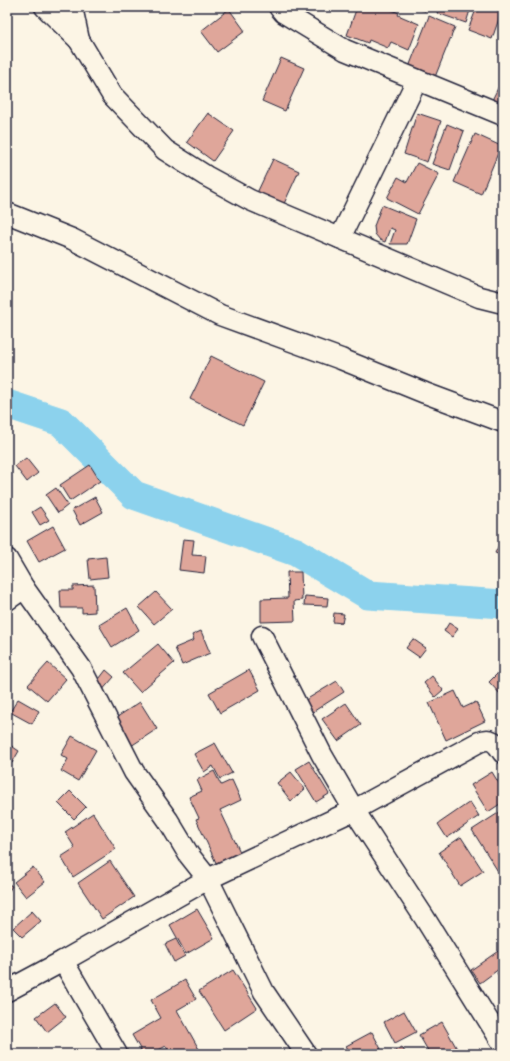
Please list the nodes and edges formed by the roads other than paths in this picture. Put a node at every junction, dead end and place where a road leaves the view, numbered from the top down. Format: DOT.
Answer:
graph roads {
  1 [pos="45,7"];
  2 [pos="72,7"];
  3 [pos="279,7"];
  4 [pos="79,40"];
  5 [pos="417,80"];
  6 [pos="503,115"];
  7 [pos="7,213"];
  8 [pos="340,238"];
  9 [pos="503,303"];
  10 [pos="503,422"];
  11 [pos="7,559"];
  12 [pos="24,588"];
  13 [pos="7,600"];
  14 [pos="262,636"];
  15 [pos="503,753"];
  16 [pos="354,810"];
  17 [pos="208,879"];
  18 [pos="63,961"];
  19 [pos="7,991"];
  20 [pos="503,1044"];
  21 [pos="117,1054"];
  22 [pos="306,1054"];
  1 -- 4 [label="street"];
  2 -- 4 [label="street"];
  3 -- 5 [label="street"];
  4 -- 8 [label="street"];
  5 -- 6 [label="street"];
  5 -- 8 [label="street"];
  7 -- 10 [label="street"];
  8 -- 9 [label="street"];
  11 -- 12 [label="street"];
  12 -- 13 [label="street"];
  12 -- 17 [label="street"];
  14 -- 16 [label="street"];
  15 -- 16 [label="street"];
  16 -- 17 [label="street"];
  16 -- 20 [label="street"];
  17 -- 18 [label="street"];
  17 -- 22 [label="street"];
  18 -- 19 [label="street"];
  18 -- 21 [label="street"];
}
